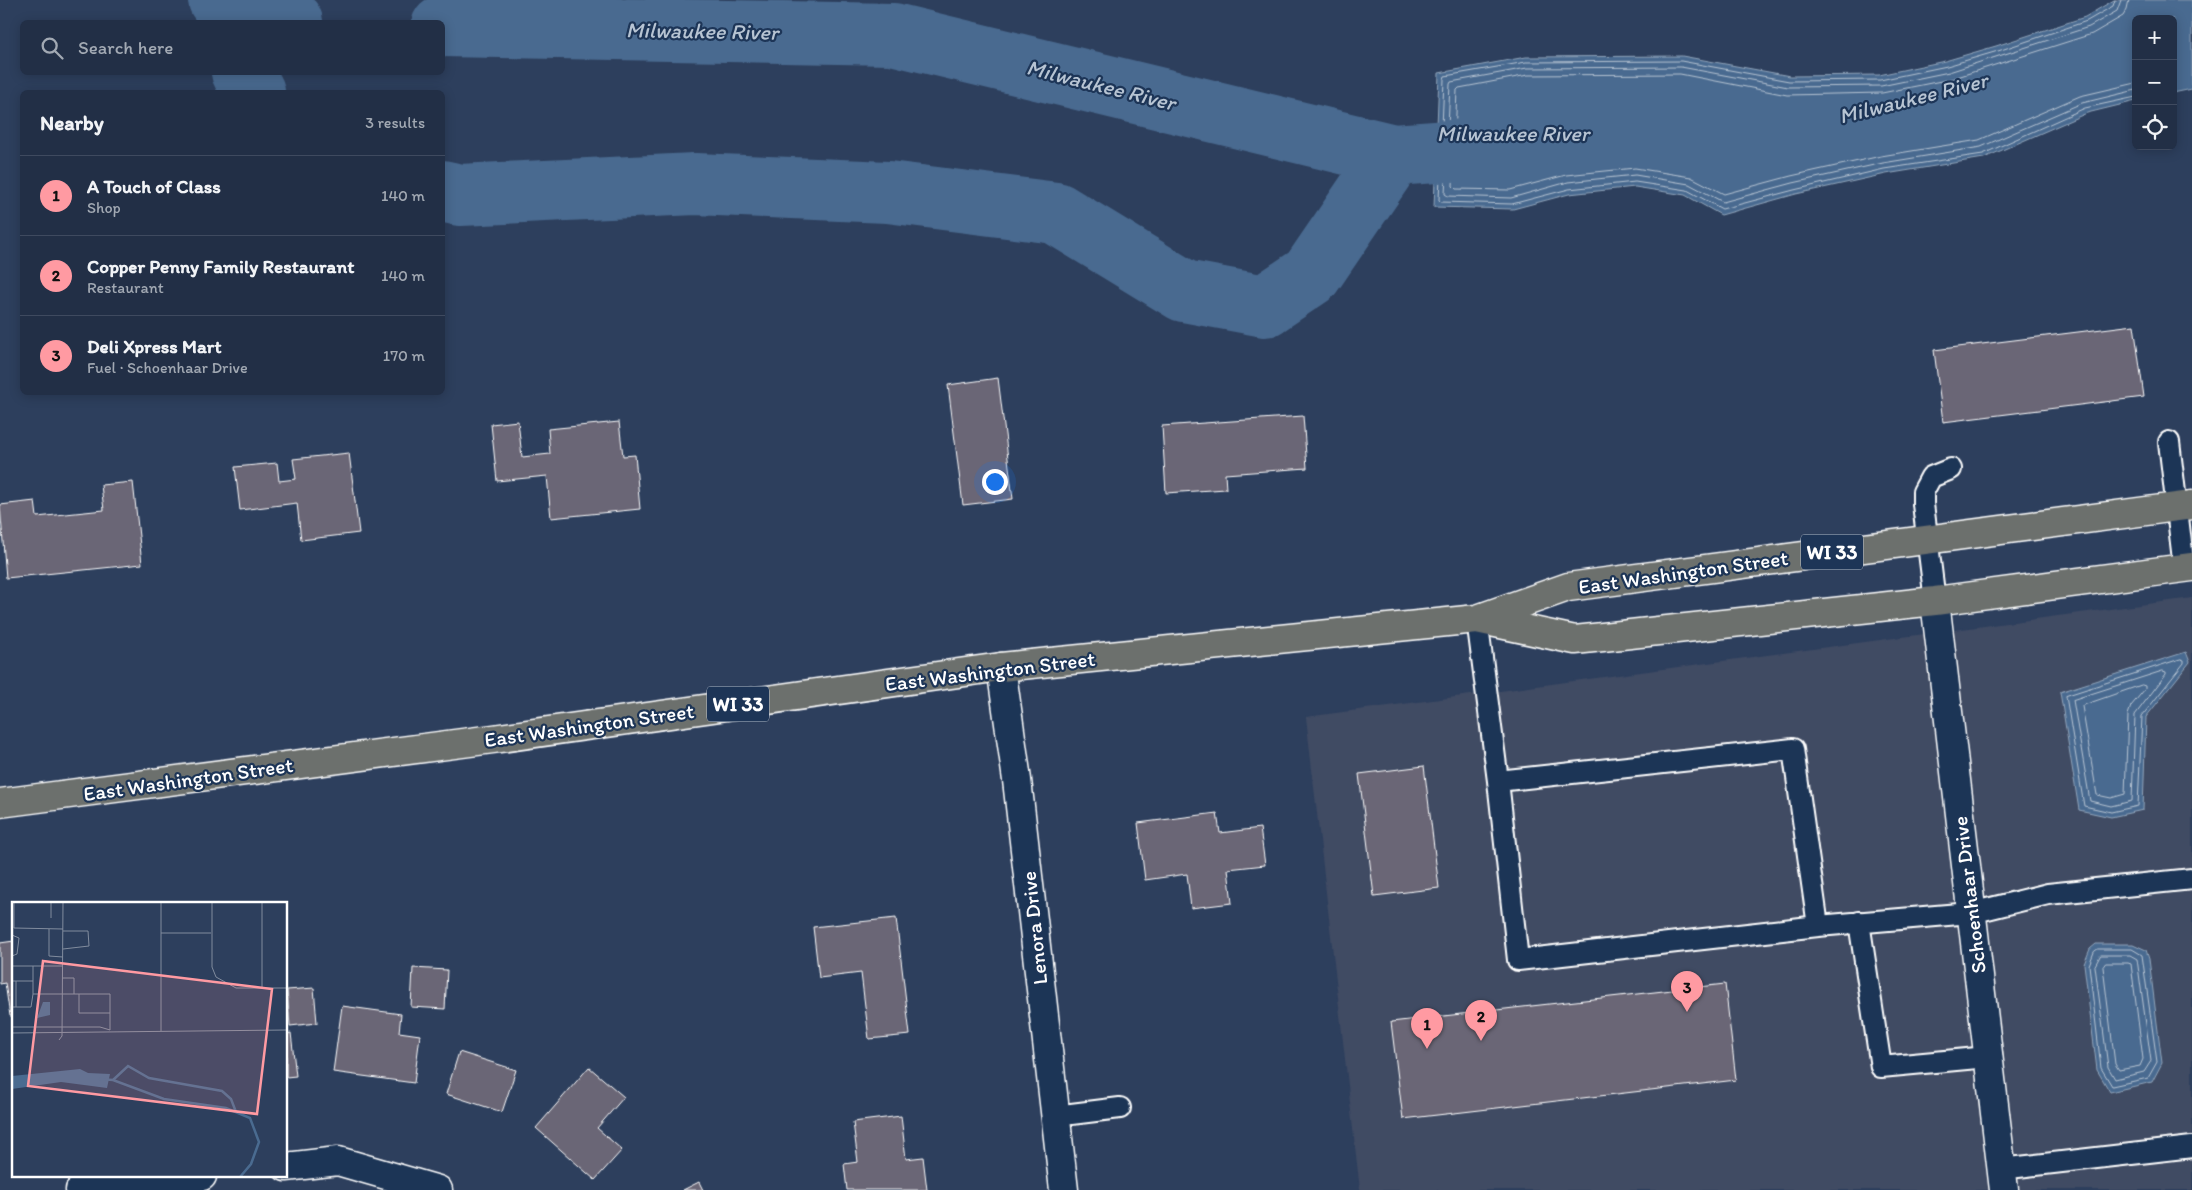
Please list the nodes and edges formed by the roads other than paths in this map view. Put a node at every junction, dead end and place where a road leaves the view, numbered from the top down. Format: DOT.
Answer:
graph roads {
  1 [pos="2169,442"];
  2 [pos="1951,470"];
  3 [pos="2184,506"];
  4 [pos="1927,540"];
  5 [pos="2188,568"];
  6 [pos="1935,601"];
  7 [pos="1477,620"];
  8 [pos="1001,667"];
  9 [pos="1498,781"];
  10 [pos="0,804"];
  11 [pos="2192,879"];
  12 [pos="1971,913"];
  13 [pos="1859,922"];
  14 [pos="1818,926"];
  15 [pos="1988,1057"];
  16 [pos="1120,1108"];
  17 [pos="1055,1116"];
  18 [pos="2192,1147"];
  19 [pos="288,1167"];
  20 [pos="184,1178"];
  21 [pos="2003,1180"];
  22 [pos="88,1189"];
  23 [pos="438,1190"];
  24 [pos="1064,1190"];
  1 -- 3 [label="lane"];
  2 -- 4 [label="lane"];
  3 -- 4 [label="main road, East Washington Street / WI 33"];
  3 -- 5 [label="lane"];
  4 -- 6 [label="lane"];
  4 -- 7 [label="main road, East Washington Street / WI 33"];
  5 -- 6 [label="main road, East Washington Street / WI 33"];
  6 -- 7 [label="main road, East Washington Street / WI 33"];
  6 -- 12 [label="street, Schoenhaar Drive"];
  7 -- 8 [label="main road, East Washington Street / WI 33"];
  7 -- 9 [label="lane"];
  8 -- 10 [label="main road, East Washington Street / WI 33"];
  8 -- 17 [label="street, Lenora Drive"];
  9 -- 14 [label="lane"];
  9 -- 14 [label="lane"];
  11 -- 12 [label="lane"];
  12 -- 13 [label="lane"];
  12 -- 15 [label="street, Schoenhaar Drive"];
  13 -- 14 [label="lane"];
  13 -- 15 [label="lane"];
  15 -- 21 [label="street, Schoenhaar Drive"];
  16 -- 17 [label="lane"];
  17 -- 24 [label="street, Lenora Drive"];
  18 -- 21 [label="lane"];
  19 -- 23 [label="street"];
  20 -- 22 [label="street"];
}
